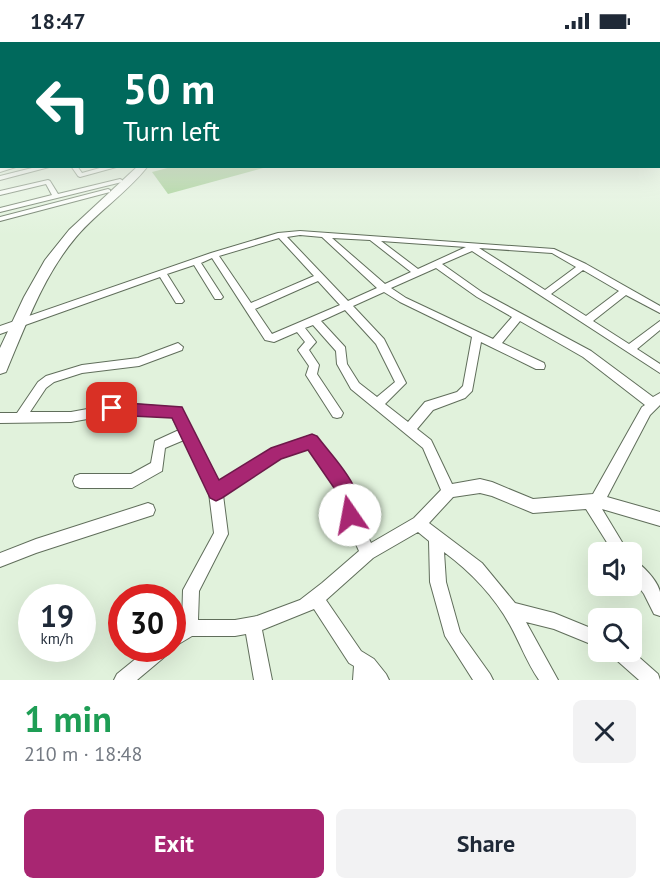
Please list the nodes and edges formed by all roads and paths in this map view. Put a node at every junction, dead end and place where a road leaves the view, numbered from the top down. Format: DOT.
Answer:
graph roads {
  1 [pos="128,175"];
  2 [pos="136,175"];
  3 [pos="120,181"];
  4 [pos="108,192"];
  5 [pos="0,193"];
  6 [pos="56,196"];
  7 [pos="0,210"];
  8 [pos="0,219"];
  9 [pos="323,234"];
  10 [pos="281,235"];
  11 [pos="372,238"];
  12 [pos="469,246"];
  13 [pos="214,255"];
  14 [pos="196,262"];
  15 [pos="436,264"];
  16 [pos="584,266"];
  17 [pos="416,272"];
  18 [pos="162,273"];
  19 [pos="319,277"];
  20 [pos="384,287"];
  21 [pos="625,291"];
  22 [pos="545,294"];
  23 [pos="218,297"];
  24 [pos="179,301"];
  25 [pos="345,305"];
  26 [pos="249,308"];
  27 [pos="660,310"];
  28 [pos="518,317"];
  29 [pos="315,320"];
  30 [pos="587,321"];
  31 [pos="19,324"];
  32 [pos="660,326"];
  33 [pos="298,327"];
  34 [pos="2,333"];
  35 [pos="477,335"];
  36 [pos="495,344"];
  37 [pos="178,347"];
  38 [pos="630,349"];
  39 [pos="540,366"];
  40 [pos="0,367"];
  41 [pos="660,369"];
  42 [pos="657,401"];
  43 [pos="377,404"];
  44 [pos="337,413"];
  45 [pos="21,416"];
  46 [pos="0,418"];
  47 [pos="409,430"];
  48 [pos="187,432"];
  49 [pos="80,481"];
  50 [pos="216,492"];
  51 [pos="449,492"];
  52 [pos="593,501"];
  53 [pos="148,510"];
  54 [pos="660,519"];
  55 [pos="419,523"];
  56 [pos="436,539"];
  57 [pos="616,542"];
  58 [pos="368,553"];
  59 [pos="0,560"];
  60 [pos="642,579"];
  61 [pos="316,599"];
  62 [pos="660,608"];
  63 [pos="510,610"];
  64 [pos="254,625"];
  65 [pos="190,628"];
  66 [pos="186,631"];
  67 [pos="588,635"];
  68 [pos="145,662"];
  69 [pos="363,662"];
  70 [pos="632,662"];
  71 [pos="123,680"];
  72 [pos="263,680"];
  73 [pos="362,680"];
  74 [pos="380,680"];
  75 [pos="484,680"];
  76 [pos="549,680"];
  77 [pos="652,680"];
  1 -- 3 [label="main road"];
  2 -- 31 [label="main road"];
  3 -- 4 [label="main road"];
  3 -- 6 [label="street"];
  4 -- 8 [label="street"];
  4 -- 34 [label="main road"];
  5 -- 6 [label="street"];
  6 -- 7 [label="street"];
  9 -- 10 [label="street"];
  9 -- 11 [label="street"];
  9 -- 20 [label="street"];
  10 -- 13 [label="street"];
  10 -- 19 [label="street"];
  11 -- 12 [label="street"];
  11 -- 17 [label="street"];
  12 -- 15 [label="street"];
  12 -- 16 [label="street"];
  12 -- 22 [label="street"];
  13 -- 14 [label="street"];
  13 -- 26 [label="street"];
  14 -- 18 [label="street"];
  14 -- 23 [label="street"];
  15 -- 17 [label="street"];
  15 -- 28 [label="street"];
  16 -- 21 [label="street"];
  16 -- 22 [label="street"];
  17 -- 20 [label="street"];
  18 -- 24 [label="street"];
  18 -- 31 [label="street"];
  19 -- 25 [label="street"];
  19 -- 26 [label="street"];
  20 -- 25 [label="street"];
  20 -- 35 [label="street"];
  21 -- 27 [label="street"];
  21 -- 30 [label="street"];
  22 -- 30 [label="street"];
  25 -- 29 [label="street"];
  25 -- 43 [label="street"];
  26 -- 33 [label="street"];
  28 -- 36 [label="street"];
  28 -- 42 [label="street"];
  29 -- 33 [label="street"];
  29 -- 43 [label="street"];
  30 -- 38 [label="street"];
  31 -- 34 [label="street"];
  31 -- 40 [label="main road"];
  32 -- 38 [label="street"];
  33 -- 44 [label="street"];
  35 -- 36 [label="street"];
  35 -- 47 [label="street"];
  36 -- 39 [label="street"];
  37 -- 45 [label="street"];
  38 -- 41 [label="street"];
  42 -- 52 [label="street"];
  43 -- 47 [label="street"];
  45 -- 46 [label="street"];
  45 -- 48 [label="street"];
  47 -- 51 [label="street"];
  48 -- 49 [label="street"];
  48 -- 50 [label="street"];
  50 -- 58 [label="street"];
  50 -- 65 [label="street"];
  51 -- 52 [label="street"];
  51 -- 55 [label="street"];
  52 -- 54 [label="street"];
  52 -- 57 [label="street"];
  53 -- 59 [label="street"];
  55 -- 56 [label="street"];
  55 -- 58 [label="street"];
  56 -- 63 [label="street"];
  56 -- 75 [label="street"];
  58 -- 61 [label="street"];
  60 -- 62 [label="street"];
  61 -- 64 [label="street"];
  61 -- 69 [label="street"];
  63 -- 67 [label="street"];
  63 -- 76 [label="street"];
  64 -- 65 [label="street"];
  64 -- 72 [label="street"];
  65 -- 66 [label="street"];
  68 -- 71 [label="street"];
  69 -- 73 [label="street"];
  69 -- 74 [label="street"];
  70 -- 77 [label="street"];
}
